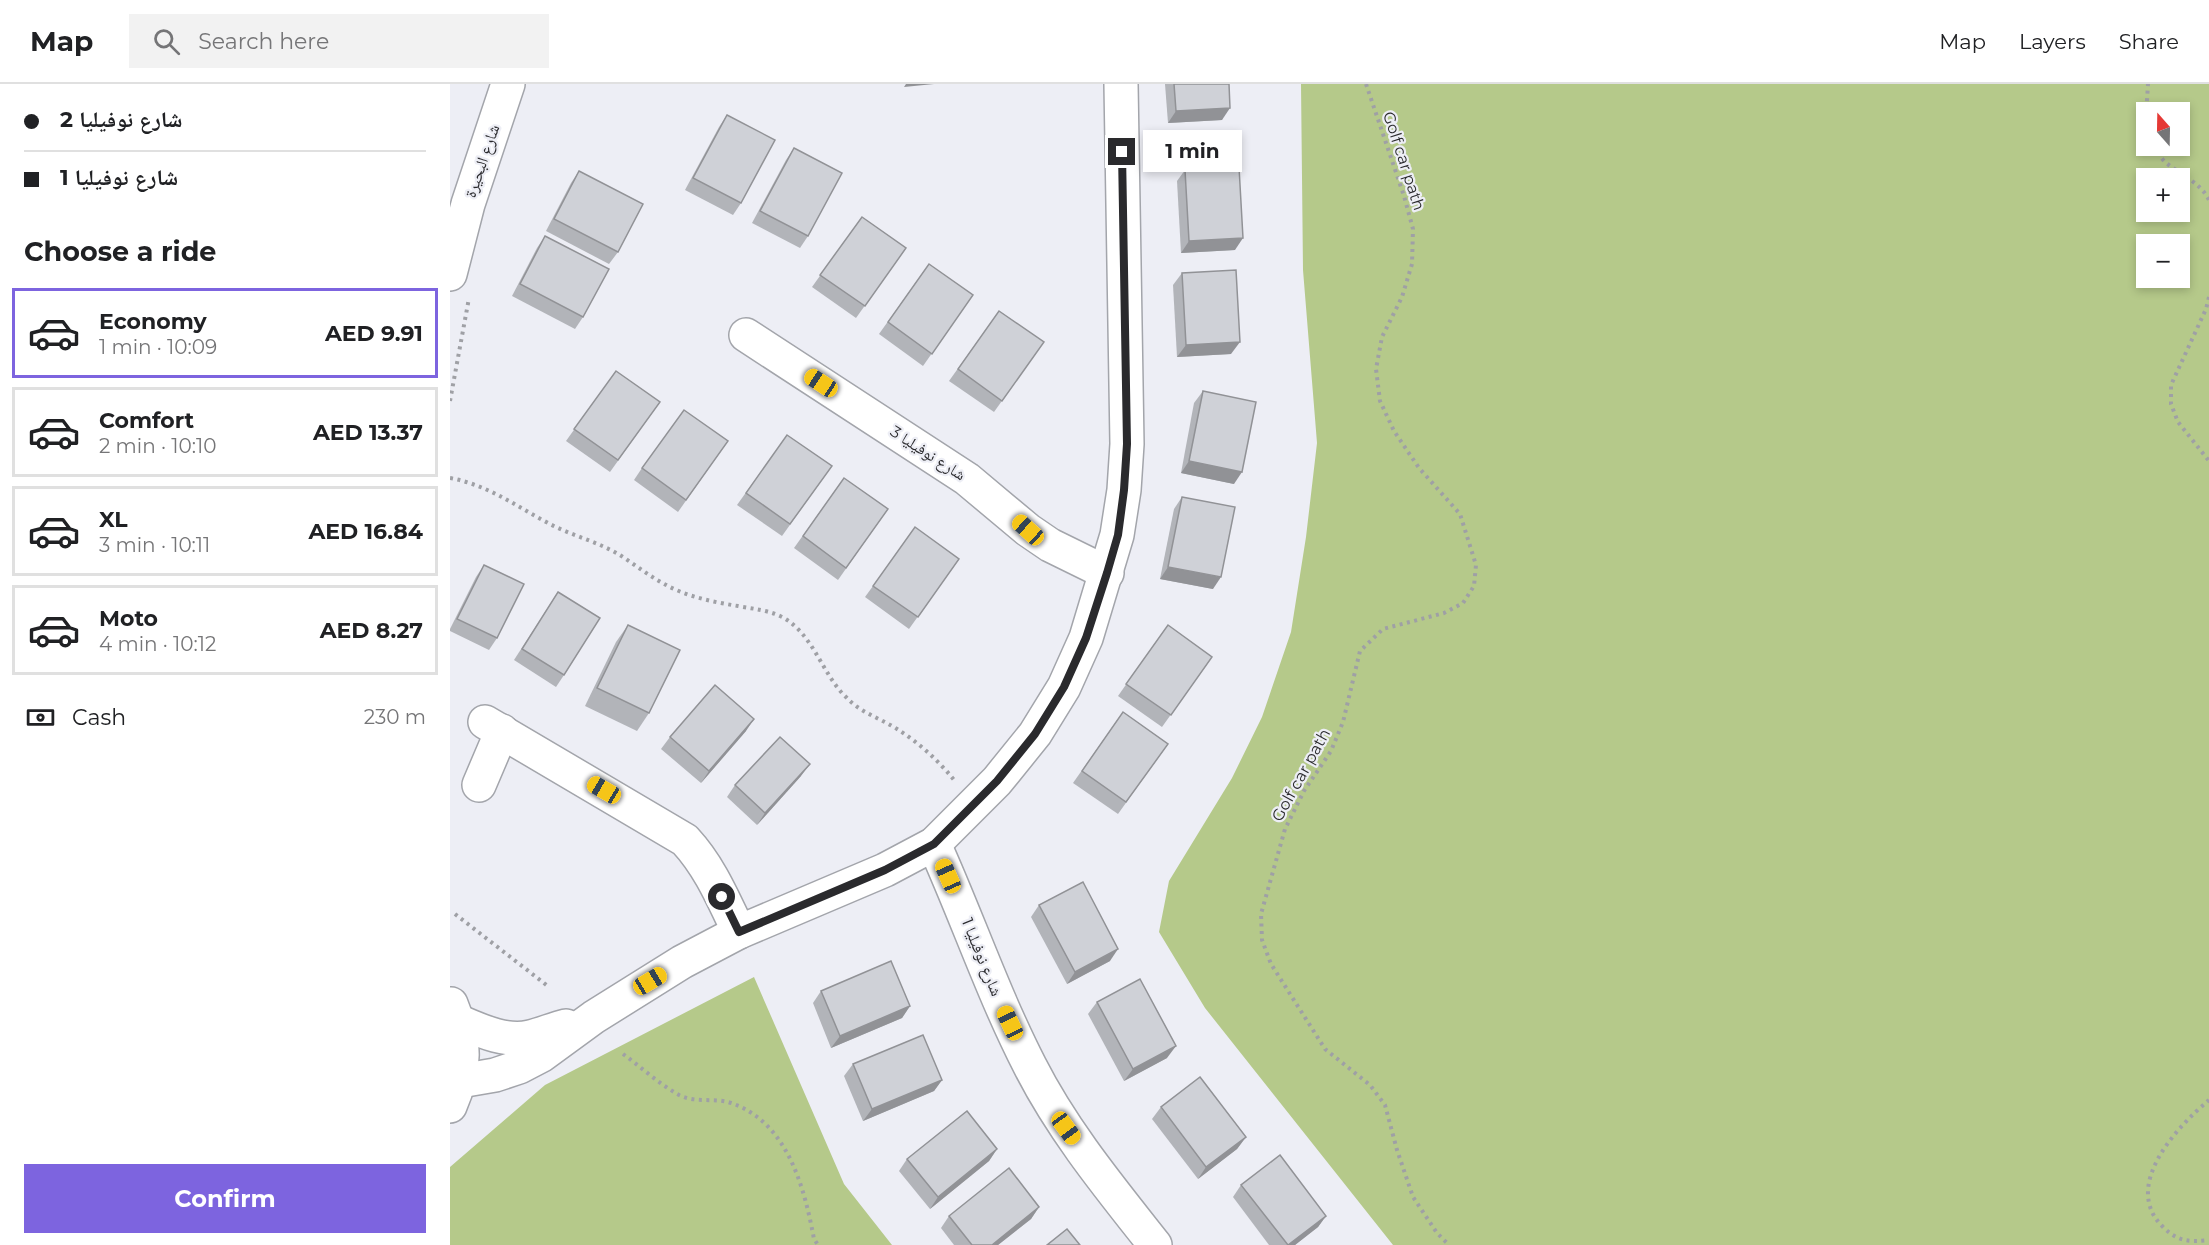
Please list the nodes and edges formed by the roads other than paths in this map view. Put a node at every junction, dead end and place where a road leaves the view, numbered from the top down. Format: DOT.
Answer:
graph roads {
  1 [pos="1121,84"];
  2 [pos="498,87"];
  3 [pos="450,274"];
  4 [pos="746,335"];
  5 [pos="1107,573"];
  6 [pos="479,785"];
  7 [pos="934,844"];
  8 [pos="739,932"];
  9 [pos="454,1012"];
  10 [pos="594,1017"];
  11 [pos="455,1094"];
  12 [pos="1155,1245"];
  1 -- 5 [label="street"];
  2 -- 3 [label="street, شارع البحيرة"];
  4 -- 5 [label="street, شارع نوفيليا 3"];
  5 -- 7 [label="street"];
  6 -- 8 [label="street"];
  7 -- 8 [label="street"];
  7 -- 12 [label="street, شارع نوفيليا 1"];
  8 -- 10 [label="street"];
  9 -- 10 [label="street"];
  9 -- 11 [label="street"];
  10 -- 11 [label="street"];
}
